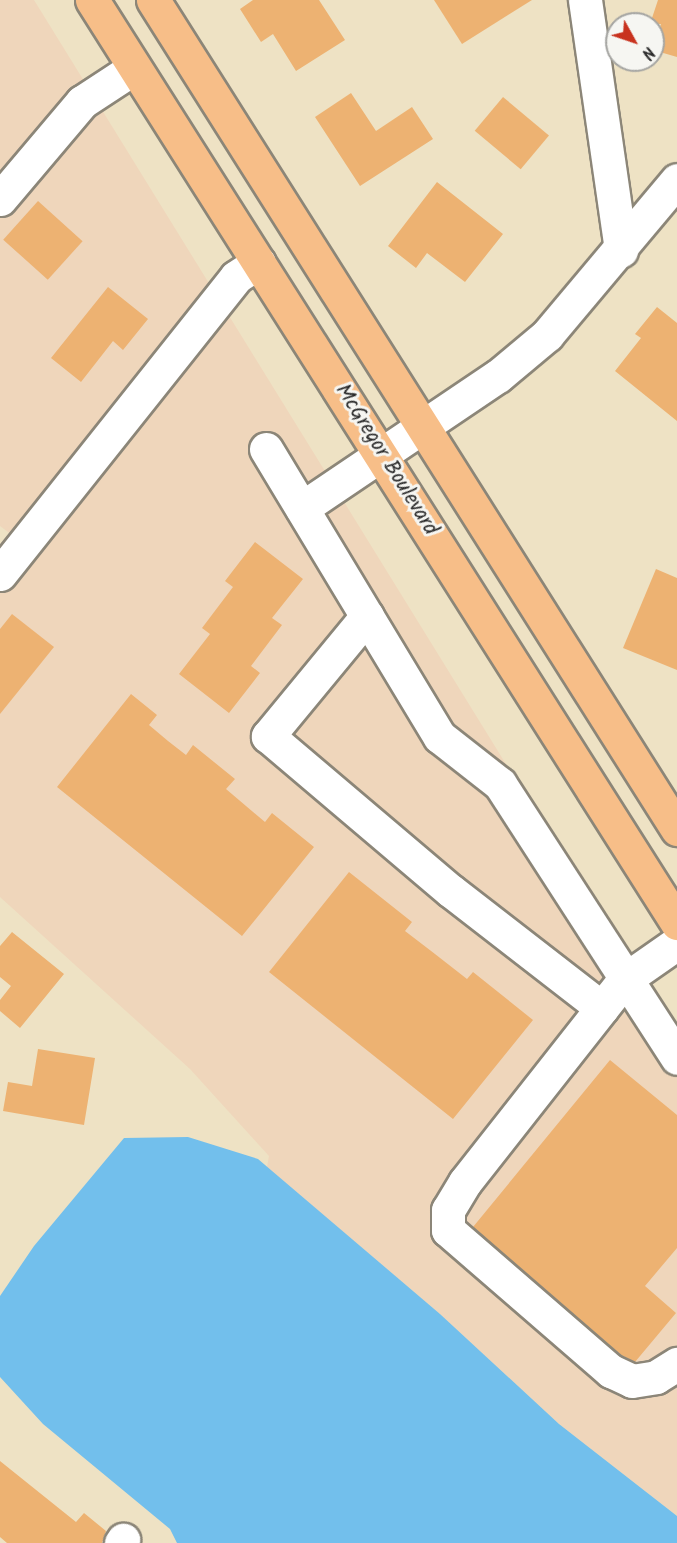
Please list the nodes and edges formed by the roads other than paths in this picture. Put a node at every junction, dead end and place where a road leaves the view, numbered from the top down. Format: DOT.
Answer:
graph roads {
  1 [pos="92,0"];
  2 [pos="153,0"];
  3 [pos="585,0"];
  4 [pos="134,68"];
  5 [pos="677,180"];
  6 [pos="0,199"];
  7 [pos="621,250"];
  8 [pos="259,262"];
  9 [pos="423,427"];
  10 [pos="266,449"];
  11 [pos="382,453"];
  12 [pos="302,508"];
  13 [pos="0,574"];
  14 [pos="367,616"];
  15 [pos="677,829"];
  16 [pos="677,923"];
  17 [pos="677,943"];
  18 [pos="624,980"];
  19 [pos="602,1008"];
  20 [pos="677,1058"];
  21 [pos="677,1364"];
  1 -- 4 [label="main road, McGregor Boulevard"];
  2 -- 9 [label="main road"];
  3 -- 7 [label="street"];
  4 -- 6 [label="street"];
  4 -- 8 [label="main road, McGregor Boulevard"];
  5 -- 7 [label="street"];
  7 -- 9 [label="street"];
  8 -- 11 [label="main road, McGregor Boulevard"];
  8 -- 13 [label="street"];
  9 -- 11 [label="street"];
  9 -- 15 [label="main road"];
  10 -- 12 [label="street"];
  11 -- 12 [label="street"];
  11 -- 16 [label="main road, McGregor Boulevard"];
  12 -- 14 [label="street"];
  14 -- 18 [label="street"];
  14 -- 19 [label="street"];
  17 -- 18 [label="street"];
  18 -- 19 [label="street"];
  18 -- 20 [label="street"];
  19 -- 21 [label="street"];
}
